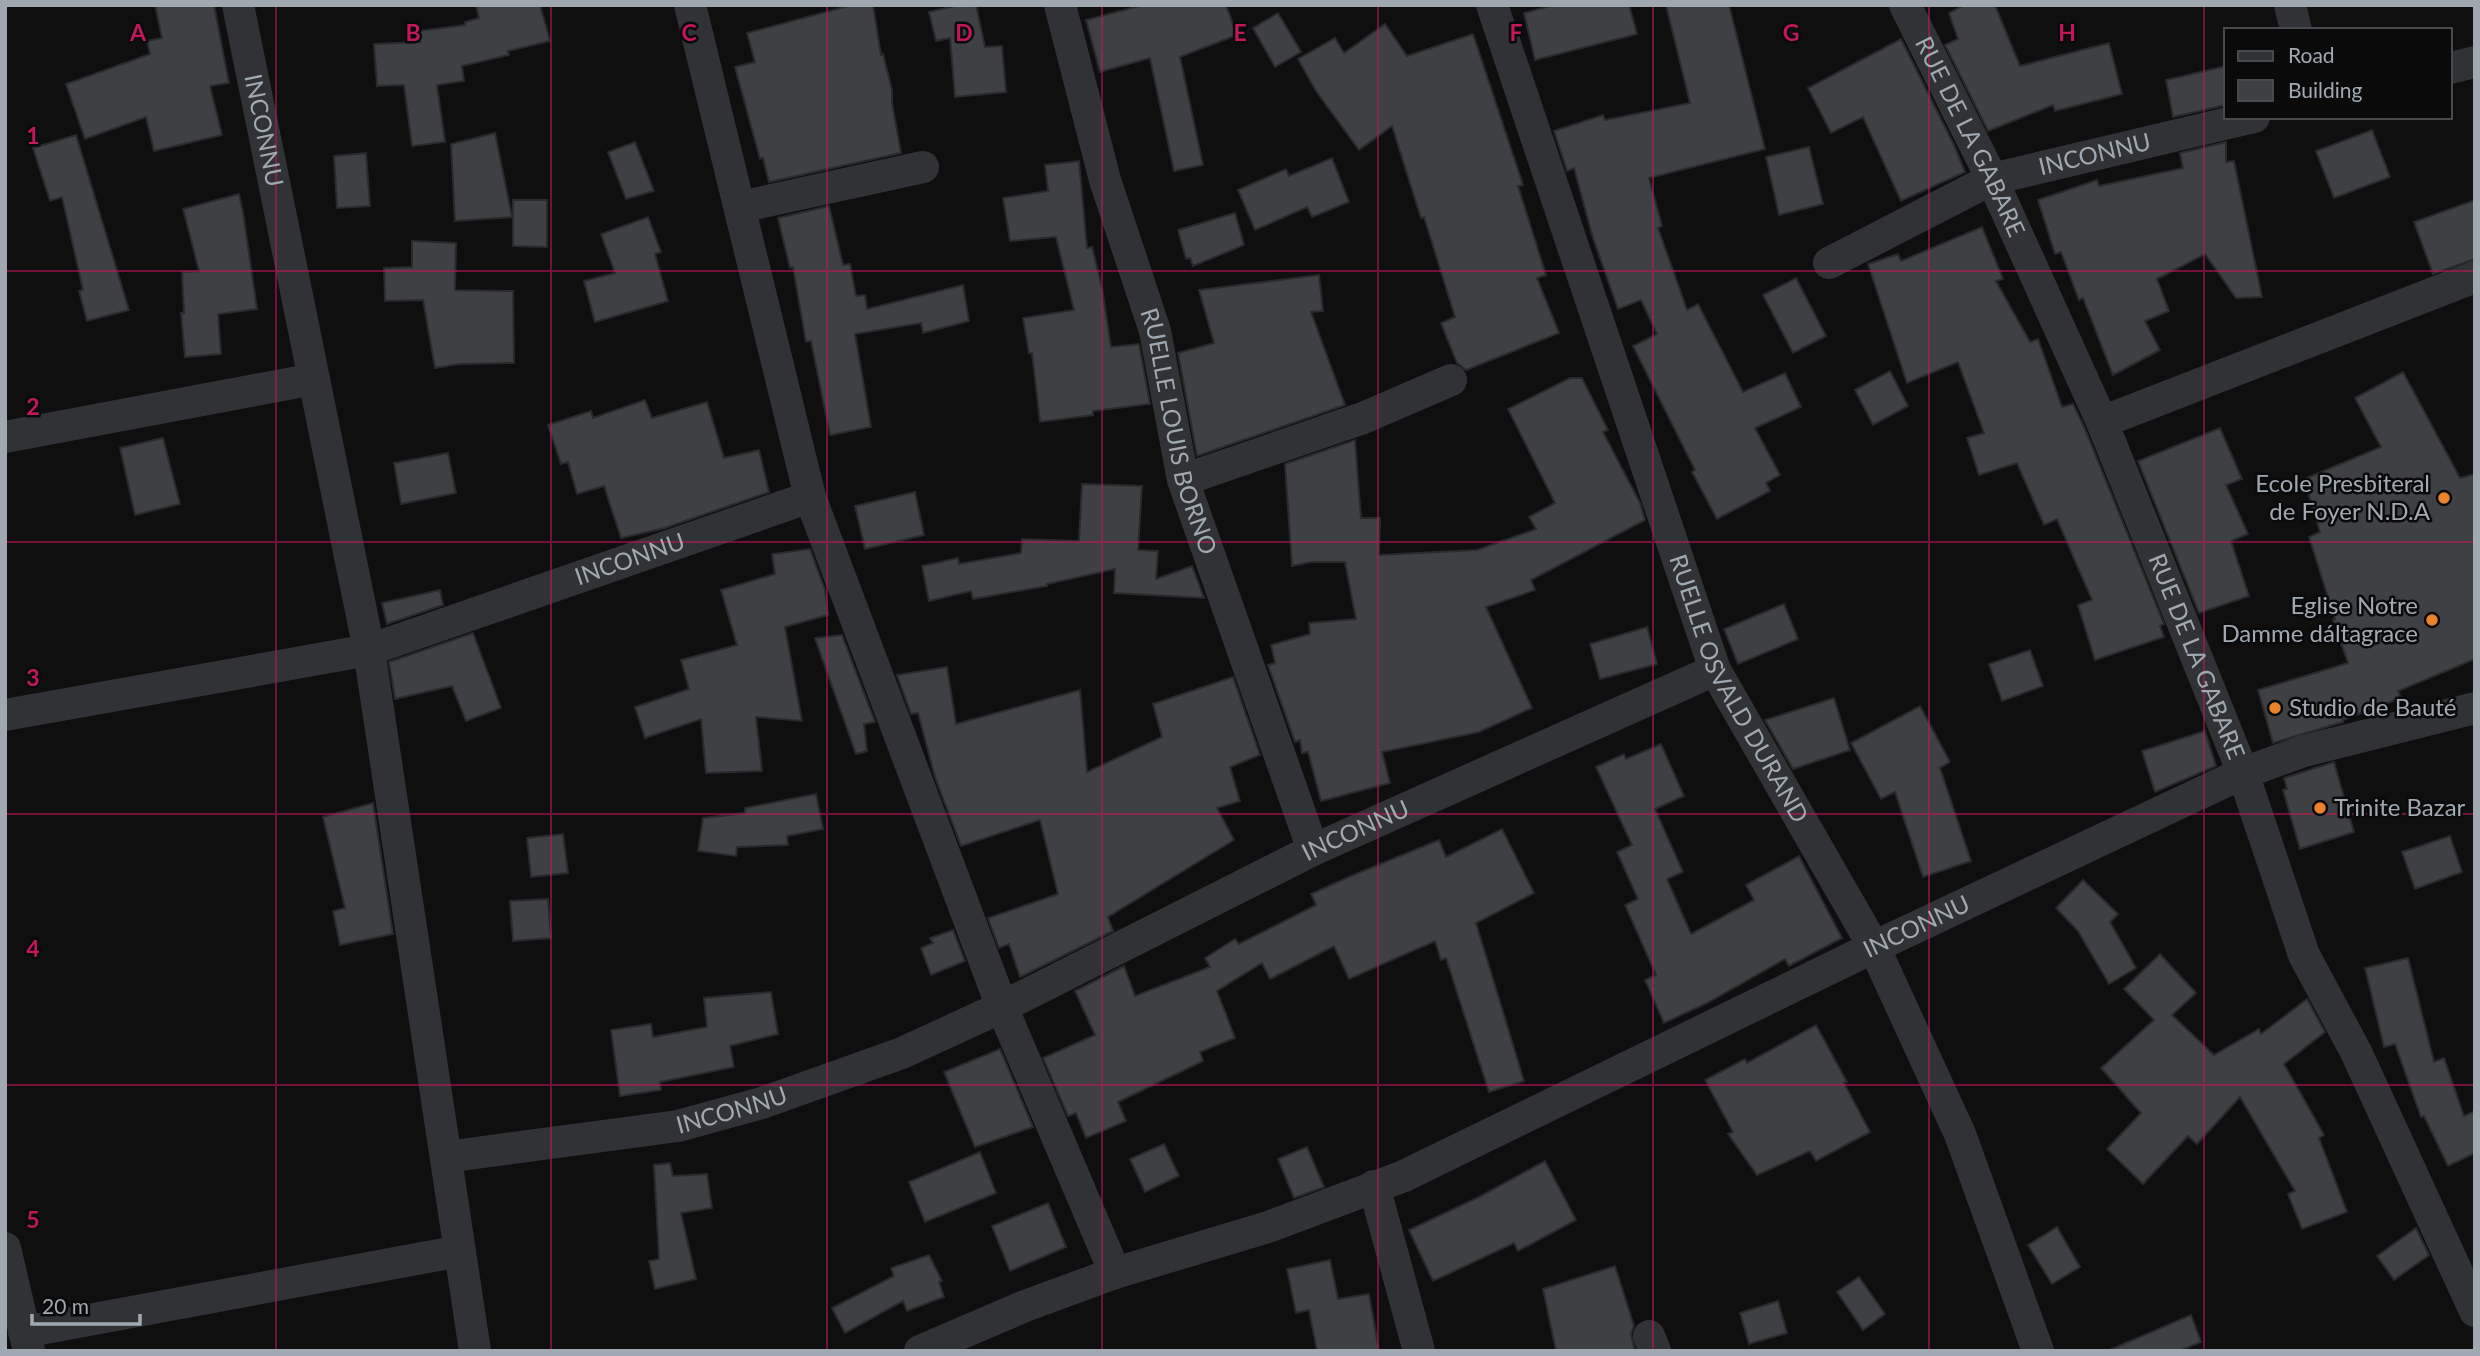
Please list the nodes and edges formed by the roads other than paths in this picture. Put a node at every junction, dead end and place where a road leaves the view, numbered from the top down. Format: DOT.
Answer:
graph roads {
  1 [pos="238,5"];
  2 [pos="690,5"];
  3 [pos="1060,5"];
  4 [pos="1492,5"];
  5 [pos="1905,5"];
  6 [pos="2290,5"];
  7 [pos="2296,28"];
  8 [pos="2475,62"];
  9 [pos="2452,68"];
  10 [pos="2246,119"];
  11 [pos="923,167"];
  12 [pos="1992,179"];
  13 [pos="740,207"];
  14 [pos="1829,263"];
  15 [pos="2475,276"];
  16 [pos="314,379"];
  17 [pos="1451,380"];
  18 [pos="2102,422"];
  19 [pos="5,437"];
  20 [pos="1182,480"];
  21 [pos="810,497"];
  22 [pos="369,650"];
  23 [pos="1715,670"];
  24 [pos="2475,708"];
  25 [pos="5,715"];
  26 [pos="2243,772"];
  27 [pos="1313,850"];
  28 [pos="1874,947"];
  29 [pos="1002,1007"];
  30 [pos="446,1157"];
  31 [pos="1374,1186"];
  32 [pos="5,1248"];
  33 [pos="460,1251"];
  34 [pos="1115,1273"];
  35 [pos="2475,1311"];
  36 [pos="27,1342"];
  37 [pos="475,1351"];
  38 [pos="920,1351"];
  39 [pos="1419,1351"];
  40 [pos="2038,1351"];
  1 -- 16 [label="street, INCONNU"];
  2 -- 13 [label="street"];
  3 -- 20 [label="street, RUELLE LOUIS BORNO"];
  4 -- 23 [label="street, RUELLE OSVALD DURAND"];
  5 -- 12 [label="street, RUE DE LA GABARE"];
  6 -- 7 [label="street"];
  8 -- 9 [label="street"];
  10 -- 12 [label="street, INCONNU"];
  11 -- 13 [label="street"];
  12 -- 14 [label="street, INCONNU"];
  12 -- 18 [label="street, RUE DE LA GABARE"];
  13 -- 21 [label="street"];
  15 -- 18 [label="street"];
  16 -- 19 [label="street"];
  16 -- 22 [label="street, INCONNU"];
  17 -- 20 [label="street"];
  18 -- 26 [label="street, RUE DE LA GABARE"];
  20 -- 27 [label="street, RUELLE LOUIS BORNO"];
  21 -- 22 [label="street, INCONNU"];
  21 -- 29 [label="street"];
  22 -- 25 [label="street, INCONNU"];
  22 -- 30 [label="street, INCONNU"];
  23 -- 27 [label="street, INCONNU"];
  23 -- 28 [label="street, RUELLE OSVALD DURAND"];
  24 -- 26 [label="street, INCONNU"];
  26 -- 28 [label="street, INCONNU"];
  26 -- 35 [label="street, RUE DE LA GABARE"];
  27 -- 29 [label="street, INCONNU"];
  28 -- 31 [label="street, INCONNU"];
  28 -- 40 [label="street, RUELLE OSVALD DURAND"];
  29 -- 30 [label="street, INCONNU"];
  29 -- 34 [label="street"];
  30 -- 33 [label="street, INCONNU"];
  31 -- 34 [label="street, INCONNU"];
  31 -- 39 [label="street"];
  32 -- 36 [label="street"];
  33 -- 36 [label="street"];
  33 -- 37 [label="street, INCONNU"];
  34 -- 38 [label="street, INCONNU"];
}
